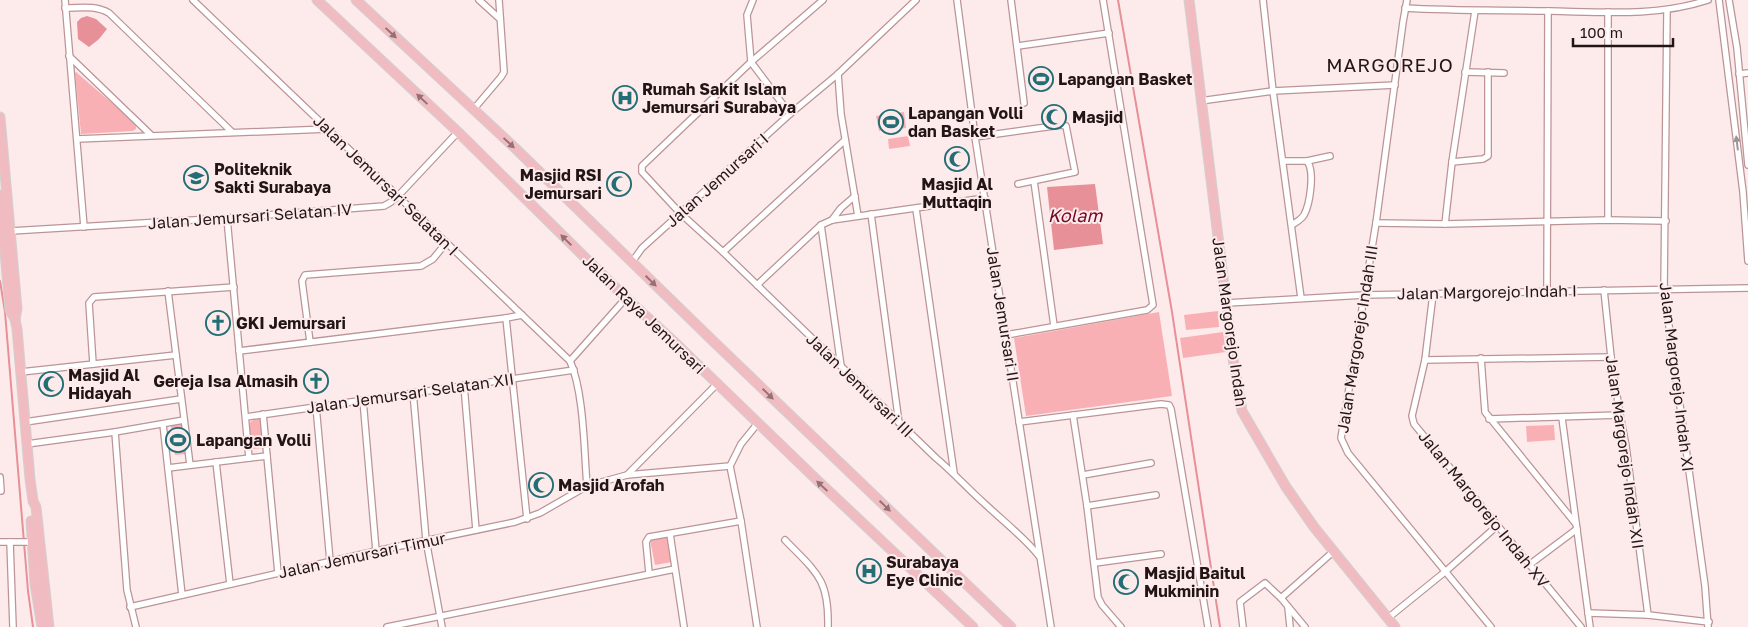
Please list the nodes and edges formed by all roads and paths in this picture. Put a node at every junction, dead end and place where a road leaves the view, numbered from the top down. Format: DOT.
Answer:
graph roads {
  1 [pos="64,0"];
  2 [pos="193,0"];
  3 [pos="317,0"];
  4 [pos="356,0"];
  5 [pos="479,0"];
  6 [pos="499,0"];
  7 [pos="753,0"];
  8 [pos="823,0"];
  9 [pos="916,0"];
  10 [pos="958,0"];
  11 [pos="1011,0"];
  12 [pos="1103,0"];
  13 [pos="1189,0"];
  14 [pos="1262,0"];
  15 [pos="1407,0"];
  16 [pos="1708,0"];
  17 [pos="1719,0"];
  18 [pos="1729,0"];
  19 [pos="65,8"];
  20 [pos="1405,8"];
  21 [pos="1667,10"];
  22 [pos="1548,11"];
  23 [pos="1475,12"];
  24 [pos="1608,12"];
  25 [pos="500,19"];
  26 [pos="1109,34"];
  27 [pos="1018,46"];
  28 [pos="69,56"];
  29 [pos="751,62"];
  30 [pos="1465,72"];
  31 [pos="1488,72"];
  32 [pos="1504,73"];
  33 [pos="1748,73"];
  34 [pos="838,74"];
  35 [pos="1739,74"];
  36 [pos="1395,85"];
  37 [pos="1740,86"];
  38 [pos="1730,88"];
  39 [pos="1273,92"];
  40 [pos="1200,101"];
  41 [pos="1024,103"];
  42 [pos="474,110"];
  43 [pos="790,114"];
  44 [pos="0,117"];
  45 [pos="328,129"];
  46 [pos="232,132"];
  47 [pos="458,132"];
  48 [pos="151,135"];
  49 [pos="975,137"];
  50 [pos="77,139"];
  51 [pos="845,140"];
  52 [pos="1330,156"];
  53 [pos="1283,161"];
  54 [pos="1306,161"];
  55 [pos="1452,162"];
  56 [pos="1748,164"];
  57 [pos="1034,181"];
  58 [pos="1018,184"];
  59 [pos="0,195"];
  60 [pos="398,196"];
  61 [pos="855,196"];
  62 [pos="985,198"];
  63 [pos="3,208"];
  64 [pos="916,209"];
  65 [pos="680,213"];
  66 [pos="872,214"];
  67 [pos="858,216"];
  68 [pos="227,218"];
  69 [pos="832,220"];
  70 [pos="1608,220"];
  71 [pos="1546,221"];
  72 [pos="1666,222"];
  73 [pos="1376,223"];
  74 [pos="1445,224"];
  75 [pos="821,225"];
  76 [pos="1292,225"];
  77 [pos="84,228"];
  78 [pos="10,231"];
  79 [pos="446,243"];
  80 [pos="723,252"];
  81 [pos="1748,261"];
  82 [pos="632,262"];
  83 [pos="757,285"];
  84 [pos="234,286"];
  85 [pos="1748,288"];
  86 [pos="1604,290"];
  87 [pos="1664,290"];
  88 [pos="168,291"];
  89 [pos="1548,291"];
  90 [pos="1433,294"];
  91 [pos="1364,295"];
  92 [pos="626,298"];
  93 [pos="1301,298"];
  94 [pos="1227,304"];
  95 [pos="522,315"];
  96 [pos="506,318"];
  97 [pos="15,319"];
  98 [pos="1054,326"];
  99 [pos="1006,335"];
  100 [pos="310,342"];
  101 [pos="240,351"];
  102 [pos="176,354"];
  103 [pos="1611,357"];
  104 [pos="1481,358"];
  105 [pos="1425,360"];
  106 [pos="570,361"];
  107 [pos="93,364"];
  108 [pos="841,366"];
  109 [pos="21,372"];
  110 [pos="575,372"];
  111 [pos="512,378"];
  112 [pos="717,384"];
  113 [pos="464,385"];
  114 [pos="413,392"];
  115 [pos="181,400"];
  116 [pos="363,400"];
  117 [pos="316,406"];
  118 [pos="263,414"];
  119 [pos="1620,415"];
  120 [pos="1073,416"];
  121 [pos="246,417"];
  122 [pos="1562,418"];
  123 [pos="1489,419"];
  124 [pos="184,420"];
  125 [pos="25,422"];
  126 [pos="1019,422"];
  127 [pos="758,423"];
  128 [pos="899,423"];
  129 [pos="163,424"];
  130 [pos="115,432"];
  131 [pos="27,444"];
  132 [pos="267,456"];
  133 [pos="249,458"];
  134 [pos="216,462"];
  135 [pos="1151,463"];
  136 [pos="190,465"];
  137 [pos="730,466"];
  138 [pos="168,468"];
  139 [pos="954,473"];
  140 [pos="627,475"];
  141 [pos="1083,475"];
  142 [pos="0,477"];
  143 [pos="587,486"];
  144 [pos="1,491"];
  145 [pos="1156,495"];
  146 [pos="1087,506"];
  147 [pos="527,519"];
  148 [pos="742,521"];
  149 [pos="1497,526"];
  150 [pos="1576,527"];
  151 [pos="476,530"];
  152 [pos="670,534"];
  153 [pos="426,540"];
  154 [pos="785,540"];
  155 [pos="0,542"];
  156 [pos="10,542"];
  157 [pos="33,542"];
  158 [pos="376,551"];
  159 [pos="1334,551"];
  160 [pos="1162,554"];
  161 [pos="1039,556"];
  162 [pos="330,561"];
  163 [pos="1095,563"];
  164 [pos="1529,565"];
  165 [pos="675,569"];
  166 [pos="1446,571"];
  167 [pos="278,573"];
  168 [pos="649,573"];
  169 [pos="230,584"];
  170 [pos="182,595"];
  171 [pos="1281,598"];
  172 [pos="1288,606"];
  173 [pos="130,607"];
  174 [pos="1588,613"];
  175 [pos="440,615"];
  176 [pos="1648,615"];
  177 [pos="1388,618"];
  178 [pos="1001,624"];
  179 [pos="1709,625"];
  180 [pos="13,627"];
  181 [pos="42,627"];
  182 [pos="50,627"];
  183 [pos="136,627"];
  184 [pos="387,627"];
  185 [pos="442,627"];
  186 [pos="684,627"];
  187 [pos="757,627"];
  188 [pos="828,627"];
  189 [pos="973,627"];
  190 [pos="1011,627"];
  191 [pos="1051,627"];
  192 [pos="1121,627"];
  193 [pos="1208,627"];
  194 [pos="1244,627"];
  195 [pos="1290,627"];
  196 [pos="1305,627"];
  197 [pos="1396,627"];
  198 [pos="1491,627"];
  199 [pos="1581,627"];
  200 [pos="1590,627"];
  1 -- 19 [label="street"];
  2 -- 45 [label="street, Jalan Jemursari Selatan I"];
  47 -- 3 [label="main road, Jalan Raya Jemursari, one-way"];
  4 -- 42 [label="main road, Jalan Raya Jemursari, one-way"];
  5 -- 25 [label="street"];
  6 -- 25 [label="street"];
  7 -- 29 [label="street"];
  8 -- 29 [label="street"];
  9 -- 34 [label="street, Jalan Jemursari I"];
  10 -- 49 [label="street, Jalan Jemursari II"];
  11 -- 27 [label="street"];
  12 -- 26 [label="street"];
  13 -- 40 [label="main road, Jalan Margorejo Indah"];
  14 -- 39 [label="street"];
  15 -- 20 [label="street, Jalan Margorejo Indah III"];
  16 -- 21 [label="street"];
  17 -- 38 [label="street"];
  18 -- 35 [label="street"];
  19 -- 28 [label="street"];
  19 -- 46 [label="street"];
  20 -- 23 [label="street"];
  20 -- 36 [label="street, Jalan Margorejo Indah III"];
  21 -- 24 [label="street"];
  21 -- 72 [label="street, Jalan Margorejo Indah XI"];
  22 -- 23 [label="street"];
  22 -- 24 [label="street"];
  22 -- 71 [label="street"];
  23 -- 30 [label="street"];
  24 -- 70 [label="street"];
  25 -- 42 [label="street"];
  26 -- 27 [label="street"];
  26 -- 98 [label="street"];
  27 -- 41 [label="street"];
  28 -- 48 [label="street"];
  28 -- 50 [label="street"];
  29 -- 43 [label="street"];
  29 -- 65 [label="street, Jalan Jemursari III"];
  30 -- 31 [label="street"];
  30 -- 55 [label="street"];
  31 -- 32 [label="street"];
  31 -- 55 [label="street"];
  33 -- 35 [label="street"];
  34 -- 43 [label="street, Jalan Jemursari I"];
  34 -- 51 [label="street"];
  35 -- 37 [label="street"];
  36 -- 39 [label="street"];
  36 -- 73 [label="street, Jalan Margorejo Indah III"];
  37 -- 38 [label="street"];
  37 -- 56 [label="street"];
  81 -- 38 [label="street, one-way"];
  39 -- 40 [label="street"];
  39 -- 53 [label="street"];
  40 -- 94 [label="main road, Jalan Margorejo Indah"];
  42 -- 82 [label="main road, Jalan Raya Jemursari, one-way"];
  43 -- 65 [label="street, Jalan Jemursari I"];
  44 -- 63 [label="main road"];
  45 -- 46 [label="street"];
  45 -- 60 [label="street, Jalan Jemursari Selatan I"];
  46 -- 48 [label="street"];
  47 -- 60 [label="street, Jalan Jemursari Selatan IV"];
  92 -- 47 [label="main road, Jalan Raya Jemursari, one-way"];
  48 -- 50 [label="street"];
  49 -- 57 [label="street"];
  49 -- 62 [label="street, Jalan Jemursari II"];
  50 -- 77 [label="street"];
  51 -- 61 [label="street"];
  51 -- 80 [label="street"];
  52 -- 54 [label="street"];
  53 -- 54 [label="street"];
  53 -- 76 [label="street"];
  54 -- 76 [label="street"];
  55 -- 74 [label="street"];
  57 -- 58 [label="street"];
  57 -- 98 [label="street"];
  59 -- 63 [label="main road"];
  60 -- 68 [label="street, Jalan Jemursari Selatan IV"];
  60 -- 79 [label="street, Jalan Jemursari Selatan I"];
  61 -- 67 [label="street"];
  61 -- 69 [label="street"];
  62 -- 64 [label="street"];
  62 -- 99 [label="street, Jalan Jemursari II"];
  63 -- 78 [label="main road"];
  63 -- 97 [label="main road"];
  64 -- 66 [label="street"];
  64 -- 139 [label="street"];
  65 -- 80 [label="street, Jalan Jemursari III"];
  65 -- 82 [label="street, Jalan Jemursari I"];
  66 -- 67 [label="street"];
  66 -- 128 [label="street"];
  67 -- 69 [label="street"];
  68 -- 77 [label="street, Jalan Jemursari Selatan IV"];
  68 -- 84 [label="street"];
  69 -- 75 [label="street"];
  70 -- 71 [label="street"];
  70 -- 72 [label="street"];
  71 -- 74 [label="street"];
  71 -- 89 [label="street"];
  72 -- 87 [label="street, Jalan Margorejo Indah XI"];
  73 -- 74 [label="street"];
  73 -- 91 [label="street, Jalan Margorejo Indah III"];
  75 -- 83 [label="street"];
  75 -- 108 [label="street"];
  76 -- 93 [label="street"];
  77 -- 78 [label="street, Jalan Jemursari Selatan IV"];
  78 -- 97 [label="main road"];
  79 -- 95 [label="street, Jalan Jemursari Selatan I"];
  79 -- 100 [label="street"];
  80 -- 83 [label="street, Jalan Jemursari III"];
  82 -- 178 [label="main road, Jalan Raya Jemursari, one-way"];
  83 -- 108 [label="street, Jalan Jemursari III"];
  84 -- 88 [label="street"];
  84 -- 101 [label="street"];
  85 -- 87 [label="street, Jalan Margorejo Indah I"];
  86 -- 87 [label="street, Jalan Margorejo Indah I"];
  86 -- 89 [label="street, Jalan Margorejo Indah I"];
  86 -- 103 [label="street, Jalan Margorejo Indah XII"];
  87 -- 179 [label="street, Jalan Margorejo Indah XI"];
  88 -- 102 [label="street"];
  88 -- 107 [label="street"];
  89 -- 90 [label="street, Jalan Margorejo Indah I"];
  90 -- 91 [label="street, Jalan Margorejo Indah I"];
  90 -- 105 [label="street, Jalan Margorejo Indah XV"];
  91 -- 93 [label="street, Jalan Margorejo Indah I"];
  91 -- 166 [label="street, Jalan Margorejo Indah III"];
  92 -- 106 [label="street"];
  92 -- 112 [label="main road, Jalan Raya Jemursari"];
  93 -- 94 [label="street, Jalan Margorejo Indah I"];
  94 -- 159 [label="main road, Jalan Margorejo Indah"];
  95 -- 96 [label="street"];
  95 -- 106 [label="street, Jalan Jemursari Selatan I"];
  96 -- 100 [label="street"];
  96 -- 111 [label="street"];
  97 -- 109 [label="main road"];
  98 -- 99 [label="street"];
  99 -- 126 [label="street, Jalan Jemursari II"];
  100 -- 101 [label="street"];
  101 -- 121 [label="street"];
  102 -- 107 [label="street"];
  102 -- 115 [label="street"];
  103 -- 104 [label="street"];
  103 -- 119 [label="street, Jalan Margorejo Indah XII"];
  104 -- 105 [label="street"];
  104 -- 123 [label="street"];
  105 -- 149 [label="street, Jalan Margorejo Indah XV"];
  106 -- 110 [label="street, Jalan Jemursari Selatan I"];
  107 -- 109 [label="street"];
  108 -- 128 [label="street, Jalan Jemursari III"];
  109 -- 125 [label="main road"];
  110 -- 111 [label="street, Jalan Jemursari Selatan XII"];
  110 -- 143 [label="street, Jalan Jemursari Selatan I"];
  111 -- 113 [label="street, Jalan Jemursari Selatan XII"];
  111 -- 147 [label="street"];
  112 -- 127 [label="main road, Jalan Raya Jemursari"];
  112 -- 140 [label="street"];
  113 -- 114 [label="street, Jalan Jemursari Selatan XII"];
  113 -- 151 [label="street"];
  114 -- 116 [label="street, Jalan Jemursari Selatan XII"];
  114 -- 153 [label="street"];
  115 -- 124 [label="street"];
  115 -- 125 [label="street"];
  116 -- 117 [label="street, Jalan Jemursari Selatan XII"];
  116 -- 158 [label="street"];
  117 -- 118 [label="street, Jalan Jemursari Selatan XII"];
  117 -- 162 [label="street"];
  118 -- 121 [label="street, Jalan Jemursari Selatan XII"];
  118 -- 132 [label="street"];
  119 -- 122 [label="street"];
  119 -- 176 [label="street, Jalan Margorejo Indah XII"];
  120 -- 126 [label="street"];
  120 -- 141 [label="street"];
  120 -- 193 [label="street"];
  121 -- 133 [label="street"];
  122 -- 123 [label="street"];
  122 -- 150 [label="street"];
  123 -- 150 [label="street"];
  124 -- 129 [label="street"];
  124 -- 136 [label="street"];
  125 -- 131 [label="main road"];
  126 -- 161 [label="street, Jalan Jemursari II"];
  127 -- 137 [label="street"];
  189 -- 127 [label="main road, Jalan Raya Jemursari, one-way"];
  128 -- 139 [label="street, Jalan Jemursari III"];
  129 -- 130 [label="street"];
  129 -- 138 [label="street"];
  130 -- 131 [label="street"];
  130 -- 173 [label="street"];
  131 -- 157 [label="main road"];
  132 -- 133 [label="street"];
  132 -- 167 [label="street"];
  133 -- 134 [label="street"];
  134 -- 136 [label="street"];
  134 -- 169 [label="street"];
  135 -- 141 [label="street"];
  136 -- 138 [label="street"];
  137 -- 140 [label="street, Jalan Jemursari Timur"];
  137 -- 148 [label="street"];
  138 -- 170 [label="street"];
  139 -- 161 [label="street, Jalan Jemursari III"];
  140 -- 143 [label="street, Jalan Jemursari Timur"];
  141 -- 146 [label="street"];
  142 -- 144 [label="street"];
  143 -- 147 [label="street, Jalan Jemursari Timur"];
  145 -- 146 [label="street"];
  146 -- 163 [label="street"];
  147 -- 151 [label="street, Jalan Jemursari Timur"];
  148 -- 152 [label="street"];
  148 -- 187 [label="street"];
  149 -- 164 [label="street, Jalan Margorejo Indah XV"];
  149 -- 166 [label="street"];
  150 -- 164 [label="street"];
  150 -- 174 [label="street"];
  151 -- 153 [label="street, Jalan Jemursari Timur"];
  152 -- 165 [label="street"];
  152 -- 168 [label="street"];
  153 -- 158 [label="street, Jalan Jemursari Timur"];
  153 -- 175 [label="street"];
  154 -- 188 [label="street"];
  155 -- 156 [label="street"];
  156 -- 157 [label="street"];
  156 -- 180 [label="street"];
  157 -- 181 [label="main road"];
  157 -- 182 [label="main road"];
  158 -- 162 [label="street, Jalan Jemursari Timur"];
  159 -- 171 [label="street"];
  159 -- 177 [label="main road, Jalan Margorejo Indah"];
  160 -- 163 [label="street"];
  161 -- 191 [label="street, Jalan Jemursari II"];
  162 -- 167 [label="street, Jalan Jemursari Timur"];
  163 -- 192 [label="street"];
  164 -- 199 [label="street, Jalan Margorejo Indah XV"];
  165 -- 168 [label="street"];
  165 -- 186 [label="street"];
  166 -- 177 [label="street"];
  166 -- 198 [label="street, Jalan Margorejo Indah III"];
  167 -- 169 [label="street, Jalan Jemursari Timur"];
  168 -- 175 [label="street"];
  169 -- 170 [label="street, Jalan Jemursari Timur"];
  170 -- 173 [label="street, Jalan Jemursari Timur"];
  171 -- 172 [label="street"];
  171 -- 194 [label="street"];
  172 -- 195 [label="street"];
  172 -- 196 [label="street"];
  173 -- 183 [label="street"];
  174 -- 176 [label="street, Jalan Margorejo Indah XI"];
  174 -- 200 [label="street"];
  175 -- 184 [label="street"];
  175 -- 185 [label="street"];
  176 -- 179 [label="street, Jalan Margorejo Indah XI"];
  177 -- 197 [label="main road, Jalan Margorejo Indah"];
  178 -- 190 [label="main road, Jalan Raya Jemursari"];
}
